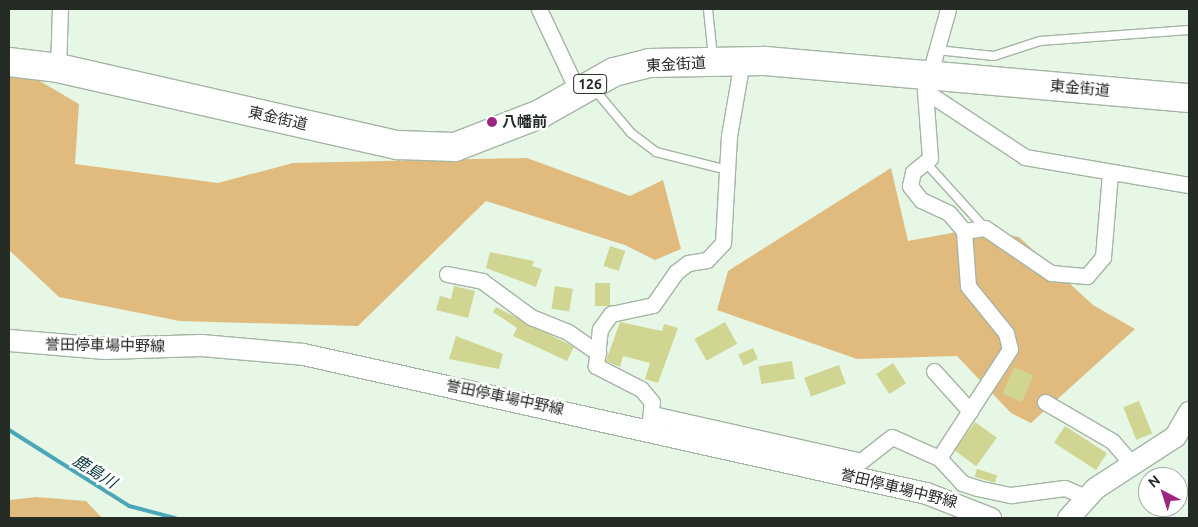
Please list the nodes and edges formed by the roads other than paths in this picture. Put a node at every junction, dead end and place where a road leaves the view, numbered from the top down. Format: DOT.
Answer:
graph roads {
  1 [pos="60,9"];
  2 [pos="539,9"];
  3 [pos="708,9"];
  4 [pos="948,9"];
  5 [pos="1189,30"];
  6 [pos="9,62"];
  7 [pos="713,62"];
  8 [pos="742,62"];
  9 [pos="58,68"];
  10 [pos="931,71"];
  11 [pos="584,88"];
  12 [pos="1189,98"];
  13 [pos="926,163"];
  14 [pos="728,170"];
  15 [pos="1110,173"];
  16 [pos="1189,185"];
  17 [pos="986,228"];
  18 [pos="964,231"];
  19 [pos="447,274"];
  20 [pos="9,340"];
  21 [pos="598,353"];
  22 [pos="934,371"];
  23 [pos="1046,402"];
  24 [pos="970,411"];
  25 [pos="1189,412"];
  26 [pos="651,422"];
  27 [pos="939,458"];
  28 [pos="1132,464"];
  29 [pos="960,492"];
  30 [pos="1085,497"];
  31 [pos="990,518"];
  32 [pos="1068,518"];
  1 -- 9 [label="street"];
  2 -- 11 [label="street"];
  3 -- 7 [label="lane"];
  4 -- 10 [label="street"];
  5 -- 10 [label="lane"];
  6 -- 9 [label="highway, 東金街道 / 126"];
  7 -- 8 [label="highway, 東金街道 / 126"];
  7 -- 11 [label="highway, 東金街道 / 126"];
  8 -- 10 [label="highway, 東金街道 / 126"];
  8 -- 14 [label="street"];
  9 -- 11 [label="highway, 東金街道 / 126"];
  10 -- 12 [label="highway, 東金街道 / 126"];
  10 -- 13 [label="street"];
  10 -- 15 [label="street"];
  11 -- 14 [label="lane"];
  13 -- 17 [label="lane"];
  13 -- 18 [label="street"];
  14 -- 21 [label="street"];
  15 -- 16 [label="street"];
  15 -- 17 [label="street"];
  17 -- 18 [label="street"];
  18 -- 24 [label="street"];
  19 -- 21 [label="street"];
  20 -- 26 [label="main road, 誉田停車場中野線"];
  21 -- 26 [label="street"];
  22 -- 24 [label="street"];
  23 -- 28 [label="street"];
  24 -- 27 [label="street"];
  25 -- 28 [label="main road"];
  26 -- 27 [label="street"];
  26 -- 29 [label="main road, 誉田停車場中野線"];
  27 -- 29 [label="street"];
  28 -- 30 [label="main road"];
  29 -- 30 [label="street"];
  29 -- 31 [label="main road, 誉田停車場中野線"];
  30 -- 32 [label="main road"];
}
